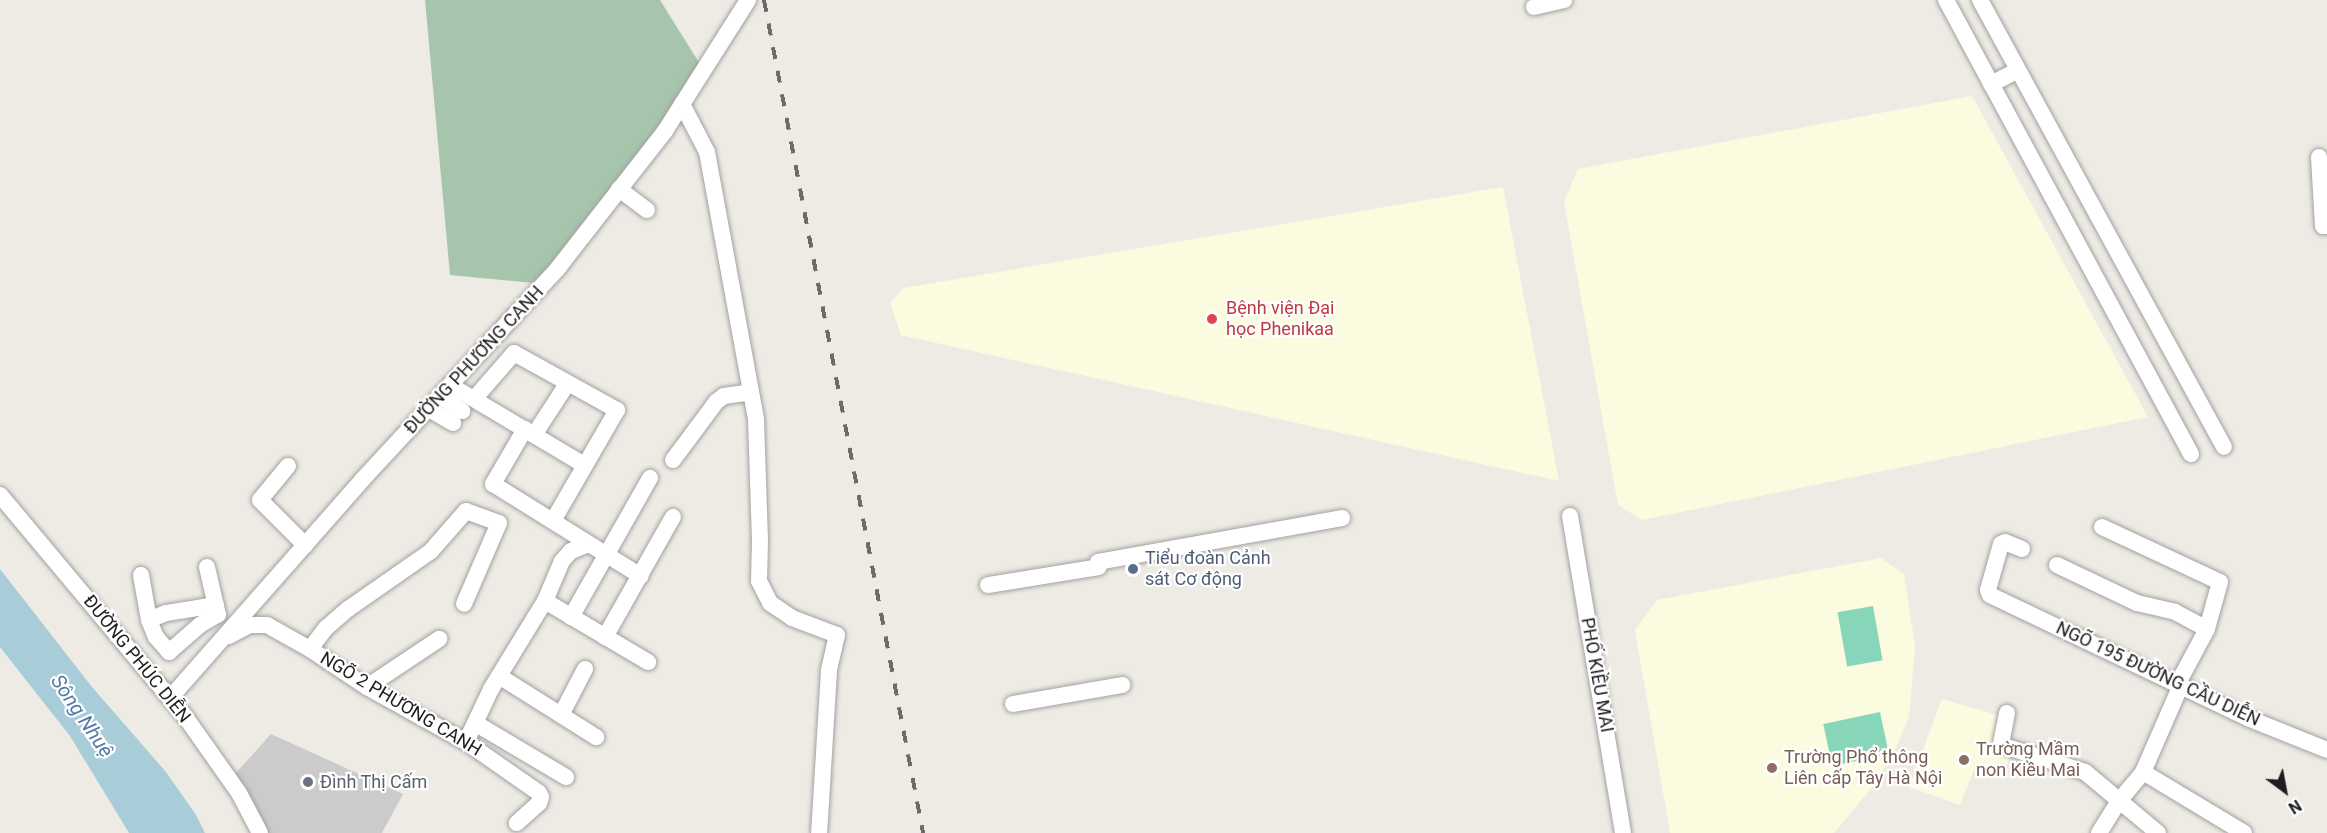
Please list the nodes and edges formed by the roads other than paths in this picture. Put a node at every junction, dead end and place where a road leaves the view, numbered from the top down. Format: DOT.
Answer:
graph roads {
  1 [pos="748,0"];
  2 [pos="1564,0"];
  3 [pos="1946,0"];
  4 [pos="1980,0"];
  5 [pos="1534,7"];
  6 [pos="2018,70"];
  7 [pos="1991,84"];
  8 [pos="689,119"];
  9 [pos="2319,157"];
  10 [pos="619,189"];
  11 [pos="647,210"];
  12 [pos="2327,226"];
  13 [pos="748,379"];
  14 [pos="567,384"];
  15 [pos="440,397"];
  16 [pos="463,411"];
  17 [pos="530,432"];
  18 [pos="2224,447"];
  19 [pos="2191,454"];
  20 [pos="673,460"];
  21 [pos="584,465"];
  22 [pos="288,466"];
  23 [pos="650,478"];
  24 [pos="0,495"];
  25 [pos="1570,516"];
  26 [pos="673,517"];
  27 [pos="1342,518"];
  28 [pos="553,521"];
  29 [pos="2102,526"];
  30 [pos="588,544"];
  31 [pos="305,545"];
  32 [pos="2022,549"];
  33 [pos="607,554"];
  34 [pos="2057,565"];
  35 [pos="207,567"];
  36 [pos="141,575"];
  37 [pos="641,576"];
  38 [pos="988,585"];
  39 [pos="545,601"];
  40 [pos="464,604"];
  41 [pos="217,610"];
  42 [pos="571,617"];
  43 [pos="149,620"];
  44 [pos="2207,629"];
  45 [pos="605,637"];
  46 [pos="222,638"];
  47 [pos="439,639"];
  48 [pos="310,649"];
  49 [pos="648,662"];
  50 [pos="585,669"];
  51 [pos="499,676"];
  52 [pos="2180,684"];
  53 [pos="1122,685"];
  54 [pos="367,687"];
  55 [pos="170,698"];
  56 [pos="1013,704"];
  57 [pos="2007,713"];
  58 [pos="561,715"];
  59 [pos="475,723"];
  60 [pos="596,737"];
  61 [pos="466,742"];
  62 [pos="2327,750"];
  63 [pos="2143,772"];
  64 [pos="566,777"];
  65 [pos="2119,801"];
  66 [pos="517,823"];
  67 [pos="260,833"];
  68 [pos="819,833"];
  69 [pos="1623,833"];
  70 [pos="2099,833"];
  71 [pos="2158,833"];
  72 [pos="2244,833"];
  1 -- 8 [label="street, ĐƯỜNG PHƯƠNG CANH"];
  2 -- 5 [label="street"];
  3 -- 7 [label="street"];
  4 -- 6 [label="street"];
  6 -- 7 [label="street"];
  6 -- 18 [label="street"];
  7 -- 19 [label="street"];
  8 -- 10 [label="street, ĐƯỜNG PHƯƠNG CANH"];
  8 -- 13 [label="street"];
  9 -- 12 [label="street"];
  10 -- 11 [label="street"];
  10 -- 15 [label="street, ĐƯỜNG PHƯƠNG CANH"];
  13 -- 20 [label="street"];
  13 -- 68 [label="street"];
  14 -- 16 [label="street"];
  14 -- 17 [label="street"];
  14 -- 21 [label="street"];
  15 -- 16 [label="street"];
  15 -- 16 [label="street"];
  15 -- 31 [label="street, ĐƯỜNG PHƯƠNG CANH"];
  16 -- 17 [label="street"];
  17 -- 21 [label="street"];
  17 -- 28 [label="street"];
  21 -- 28 [label="street"];
  22 -- 31 [label="street"];
  23 -- 33 [label="street"];
  24 -- 55 [label="street, ĐƯỜNG PHÚC DIỄN"];
  25 -- 69 [label="street, PHỐ KIỀU MAI"];
  26 -- 37 [label="street"];
  27 -- 38 [label="street"];
  28 -- 30 [label="street"];
  29 -- 44 [label="street"];
  30 -- 33 [label="street"];
  30 -- 39 [label="street"];
  31 -- 46 [label="street, ĐƯỜNG PHƯƠNG CANH"];
  32 -- 52 [label="street, NGÕ 195 ĐƯỜNG CẦU DIỄN"];
  33 -- 37 [label="street"];
  33 -- 42 [label="street"];
  34 -- 44 [label="street"];
  35 -- 41 [label="street"];
  36 -- 43 [label="street"];
  37 -- 45 [label="street"];
  39 -- 42 [label="street"];
  39 -- 51 [label="street"];
  40 -- 48 [label="street"];
  41 -- 43 [label="street"];
  41 -- 43 [label="street"];
  41 -- 46 [label="street"];
  42 -- 45 [label="street"];
  44 -- 52 [label="street"];
  45 -- 49 [label="street"];
  46 -- 48 [label="street, NGÕ 2 PHƯƠNG CANH"];
  46 -- 55 [label="street, ĐƯỜNG PHƯƠNG CANH"];
  47 -- 54 [label="street"];
  48 -- 54 [label="street, NGÕ 2 PHƯƠNG CANH"];
  50 -- 58 [label="street"];
  51 -- 58 [label="street"];
  51 -- 59 [label="street"];
  52 -- 62 [label="street, NGÕ 195 ĐƯỜNG CẦU DIỄN"];
  52 -- 63 [label="street"];
  53 -- 56 [label="street"];
  54 -- 61 [label="street, NGÕ 2 PHƯƠNG CANH"];
  55 -- 67 [label="street, ĐƯỜNG PHÚC DIỄN"];
  57 -- 65 [label="street"];
  58 -- 60 [label="street"];
  59 -- 61 [label="street"];
  59 -- 64 [label="street"];
  61 -- 66 [label="street, NGÕ 2 PHƯƠNG CANH"];
  63 -- 65 [label="street"];
  63 -- 72 [label="street"];
  65 -- 70 [label="street"];
  65 -- 71 [label="street"];
}
